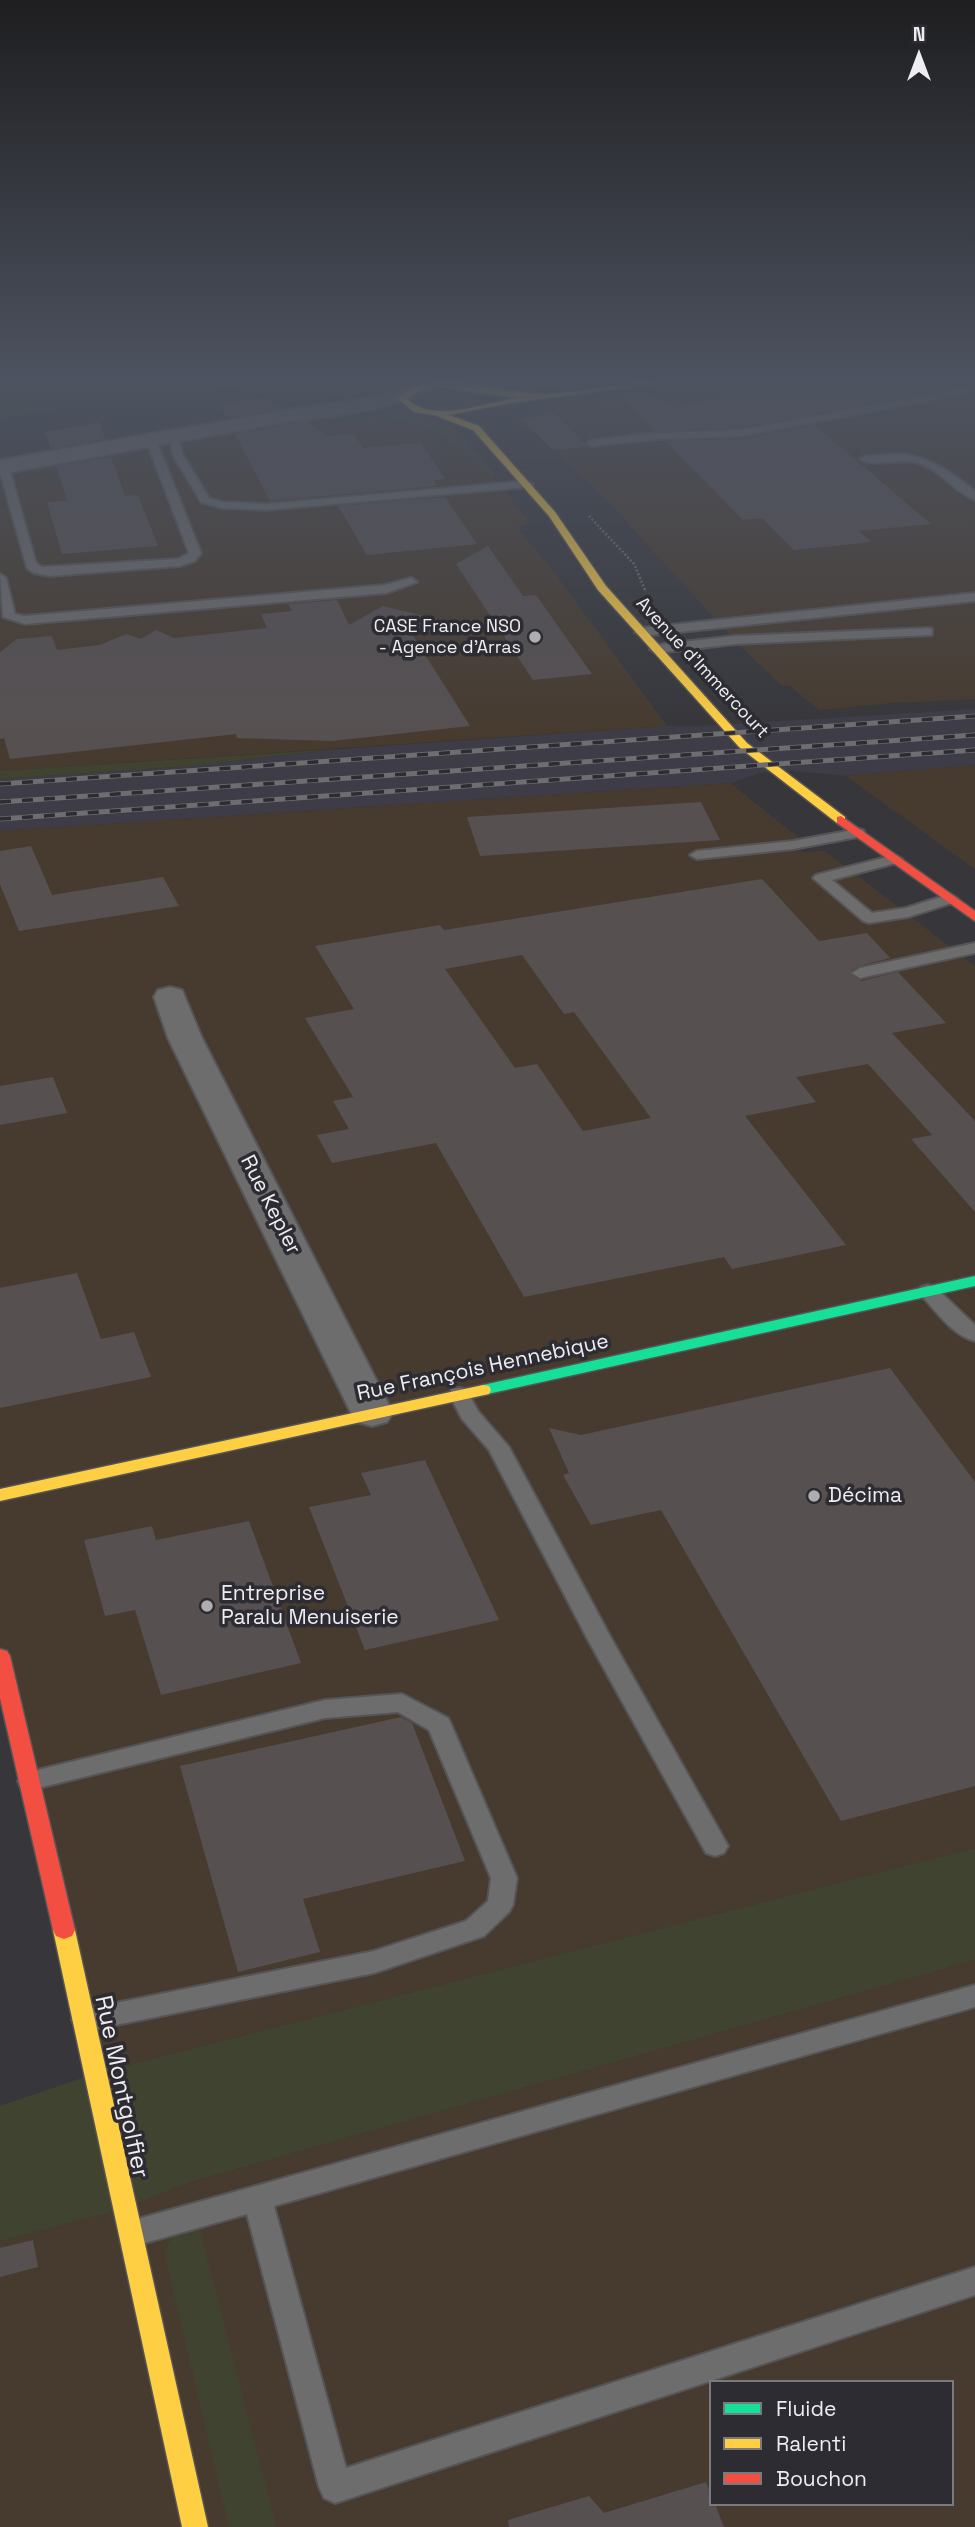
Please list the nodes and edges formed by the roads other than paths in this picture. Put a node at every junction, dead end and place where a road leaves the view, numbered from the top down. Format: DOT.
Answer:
graph roads {
  1 [pos="11,497"];
  2 [pos="173,497"];
  3 [pos="203,497"];
  4 [pos="380,497"];
  5 [pos="538,497"];
  6 [pos="0,578"];
  7 [pos="411,582"];
  8 [pos="975,597"];
  9 [pos="641,632"];
  10 [pos="928,632"];
  11 [pos="656,649"];
  12 [pos="858,833"];
  13 [pos="697,855"];
  14 [pos="895,859"];
  15 [pos="950,899"];
  16 [pos="975,917"];
  17 [pos="975,948"];
  18 [pos="860,973"];
  19 [pos="170,997"];
  20 [pos="975,1281"];
  21 [pos="928,1292"];
  22 [pos="975,1335"];
  23 [pos="459,1394"];
  24 [pos="372,1413"];
  25 [pos="0,1495"];
  26 [pos="0,1656"];
  27 [pos="3,1680"];
  28 [pos="30,1781"];
  29 [pos="715,1846"];
  30 [pos="975,1996"];
  31 [pos="83,2020"];
  32 [pos="257,2197"];
  33 [pos="129,2234"];
  34 [pos="975,2281"];
  35 [pos="195,2527"];
  1 -- 2 [label="lane"];
  3 -- 4 [label="lane"];
  5 -- 9 [label="main road, Avenue d'Immercourt"];
  6 -- 7 [label="lane"];
  8 -- 9 [label="lane"];
  9 -- 11 [label="main road, Avenue d'Immercourt"];
  10 -- 11 [label="lane"];
  11 -- 12 [label="main road, Avenue d'Immercourt"];
  12 -- 13 [label="lane"];
  12 -- 14 [label="main road, Avenue d'Immercourt"];
  14 -- 15 [label="main road, Avenue d'Immercourt"];
  14 -- 15 [label="lane"];
  15 -- 16 [label="main road, Avenue d'Immercourt"];
  17 -- 18 [label="lane"];
  19 -- 24 [label="street, Rue Kepler"];
  20 -- 21 [label="main road, Rue François Hennebique"];
  21 -- 22 [label="lane"];
  21 -- 23 [label="main road, Rue François Hennebique"];
  23 -- 24 [label="main road, Rue François Hennebique"];
  23 -- 29 [label="lane"];
  24 -- 25 [label="main road, Rue François Hennebique"];
  26 -- 27 [label="main road, Rue Montgolfier"];
  27 -- 28 [label="main road, Rue Montgolfier"];
  28 -- 31 [label="main road, Rue Montgolfier"];
  28 -- 31 [label="lane"];
  30 -- 32 [label="lane"];
  31 -- 33 [label="main road, Rue Montgolfier"];
  32 -- 33 [label="lane"];
  32 -- 34 [label="lane"];
  33 -- 35 [label="main road, Rue Montgolfier"];
}
